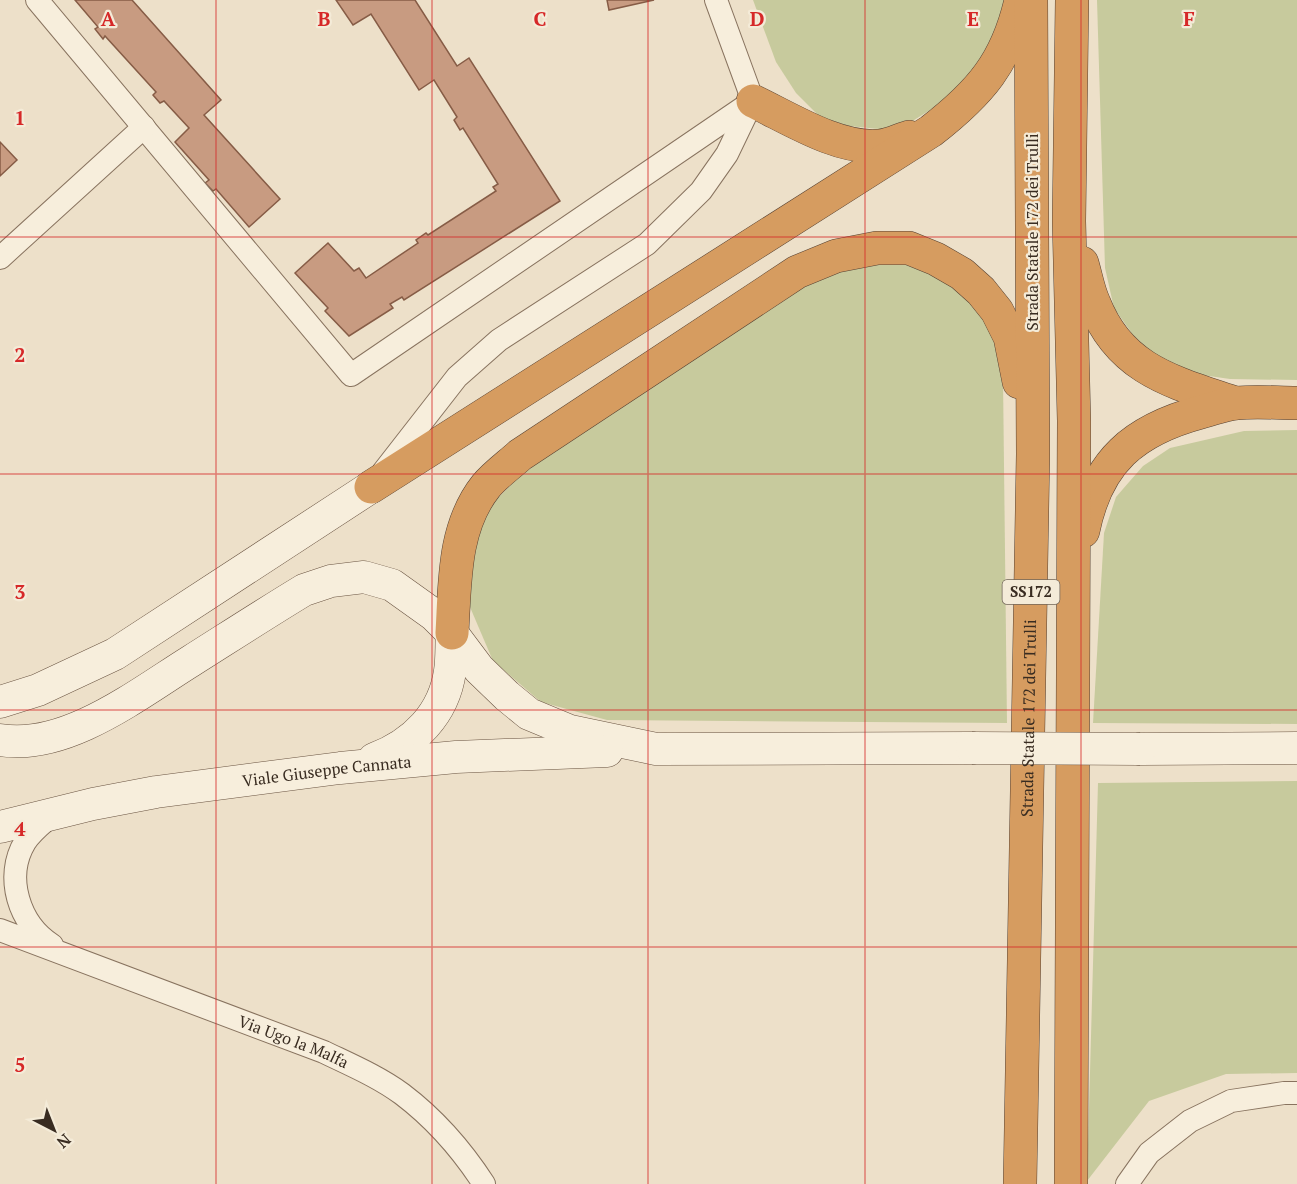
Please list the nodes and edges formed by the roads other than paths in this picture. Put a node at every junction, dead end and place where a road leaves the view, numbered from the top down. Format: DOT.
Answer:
graph roads {
  1 [pos="37,0"];
  2 [pos="716,0"];
  3 [pos="1021,0"];
  4 [pos="1031,0"];
  5 [pos="1072,0"];
  6 [pos="753,101"];
  7 [pos="144,127"];
  8 [pos="931,131"];
  9 [pos="1069,221"];
  10 [pos="0,258"];
  11 [pos="1235,403"];
  12 [pos="1297,403"];
  13 [pos="1033,454"];
  14 [pos="371,487"];
  15 [pos="1073,580"];
  16 [pos="452,633"];
  17 [pos="0,702"];
  18 [pos="0,740"];
  19 [pos="1297,748"];
  20 [pos="656,749"];
  21 [pos="340,768"];
  22 [pos="56,812"];
  23 [pos="0,827"];
  24 [pos="0,930"];
  25 [pos="66,954"];
  26 [pos="1297,1093"];
  27 [pos="484,1184"];
  28 [pos="1020,1184"];
  29 [pos="1071,1184"];
  30 [pos="1127,1184"];
  1 -- 7 [label="street"];
  2 -- 6 [label="street"];
  3 -- 8 [label="highway"];
  4 -- 13 [label="highway, Strada Statale 172 dei Trulli / SS172"];
  5 -- 9 [label="highway, SS172"];
  6 -- 7 [label="street"];
  6 -- 8 [label="highway"];
  6 -- 14 [label="street"];
  7 -- 10 [label="street"];
  8 -- 14 [label="highway"];
  9 -- 11 [label="highway"];
  9 -- 15 [label="highway, SS172"];
  11 -- 12 [label="highway"];
  11 -- 15 [label="highway"];
  13 -- 16 [label="highway"];
  13 -- 28 [label="highway, Strada Statale 172 dei Trulli / SS172"];
  14 -- 17 [label="street"];
  15 -- 29 [label="highway, SS172"];
  16 -- 18 [label="street"];
  16 -- 20 [label="street"];
  16 -- 21 [label="street"];
  19 -- 20 [label="street, bridge"];
  20 -- 21 [label="street, Viale Giuseppe Cannata"];
  21 -- 22 [label="street, Viale Giuseppe Cannata"];
  22 -- 23 [label="street, Viale Giuseppe Cannata"];
  22 -- 25 [label="street, Via Ugo la Malfa"];
  24 -- 25 [label="street, Via Ugo la Malfa"];
  25 -- 27 [label="street, Via Ugo la Malfa"];
  26 -- 30 [label="street"];
}
